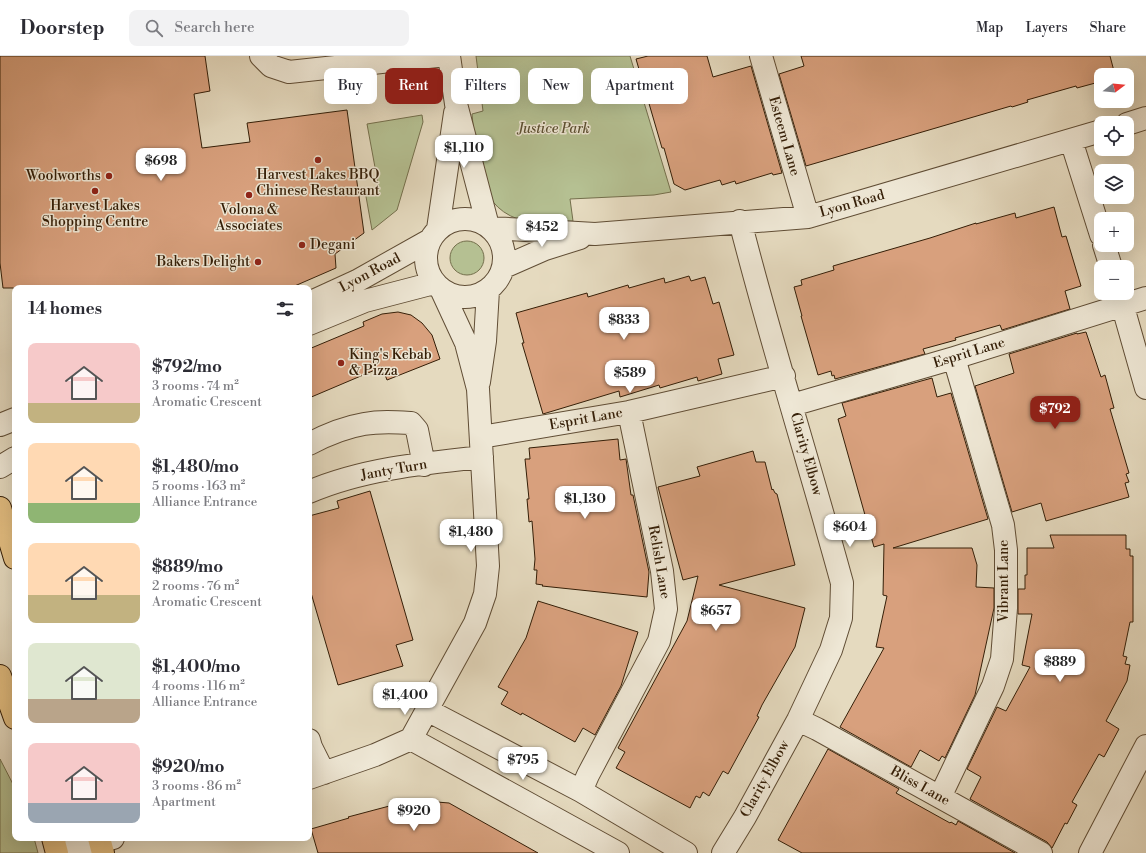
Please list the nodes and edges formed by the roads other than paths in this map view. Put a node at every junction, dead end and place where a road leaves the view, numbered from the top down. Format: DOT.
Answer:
graph roads {
  1 [pos="262,56"];
  2 [pos="437,56"];
  3 [pos="449,56"];
  4 [pos="761,56"];
  5 [pos="451,70"];
  6 [pos="456,104"];
  7 [pos="1146,118"];
  8 [pos="1134,122"];
  9 [pos="1094,133"];
  10 [pos="1071,140"];
  11 [pos="1094,213"];
  12 [pos="808,217"];
  13 [pos="740,222"];
  14 [pos="490,227"];
  15 [pos="434,234"];
  16 [pos="595,234"];
  17 [pos="504,267"];
  18 [pos="437,286"];
  19 [pos="488,290"];
  20 [pos="1134,298"];
  21 [pos="1146,298"];
  22 [pos="1118,300"];
  23 [pos="1121,300"];
  24 [pos="312,302"];
  25 [pos="312,323"];
  26 [pos="954,358"];
  27 [pos="784,376"];
  28 [pos="1146,388"];
  29 [pos="478,389"];
  30 [pos="792,405"];
  31 [pos="629,412"];
  32 [pos="12,420"];
  33 [pos="0,425"];
  34 [pos="312,442"];
  35 [pos="482,447"];
  36 [pos="12,460"];
  37 [pos="424,465"];
  38 [pos="0,467"];
  39 [pos="312,491"];
  40 [pos="0,508"];
  41 [pos="12,548"];
  42 [pos="0,676"];
  43 [pos="12,710"];
  44 [pos="428,710"];
  45 [pos="798,720"];
  46 [pos="411,739"];
  47 [pos="1146,746"];
  48 [pos="312,753"];
  49 [pos="317,776"];
  50 [pos="581,791"];
  51 [pos="940,797"];
  52 [pos="54,841"];
  53 [pos="104,843"];
  54 [pos="58,853"];
  55 [pos="64,853"];
  56 [pos="618,853"];
  57 [pos="686,853"];
  58 [pos="723,853"];
  59 [pos="1041,853"];
  60 [pos="1090,853"];
  1 -- 2 [label="street"];
  3 -- 5 [label="street"];
  4 -- 12 [label="street, Esteem Lane"];
  6 -- 14 [label="street"];
  6 -- 15 [label="street"];
  7 -- 8 [label="street"];
  9 -- 10 [label="street, Lyon Road"];
  10 -- 11 [label="street"];
  10 -- 12 [label="street, Lyon Road"];
  12 -- 13 [label="street, Lyon Road"];
  13 -- 16 [label="street, Lyon Road"];
  13 -- 27 [label="street, Clarity Elbow"];
  14 -- 15 [label="street"];
  14 -- 16 [label="street, Lyon Road"];
  14 -- 17 [label="street"];
  15 -- 18 [label="street"];
  15 -- 24 [label="street, Lyon Road"];
  16 -- 17 [label="street, Lyon Road"];
  17 -- 19 [label="street"];
  18 -- 19 [label="street"];
  18 -- 25 [label="street, Lyon Road"];
  18 -- 29 [label="street"];
  19 -- 29 [label="street"];
  20 -- 21 [label="street, Esprit Lane"];
  22 -- 26 [label="street, Esprit Lane"];
  23 -- 28 [label="street"];
  26 -- 30 [label="street, Esprit Lane"];
  26 -- 51 [label="street, Vibrant Lane"];
  27 -- 30 [label="street, Clarity Elbow"];
  27 -- 31 [label="street, Esprit Lane"];
  29 -- 35 [label="street"];
  30 -- 45 [label="street, Clarity Elbow"];
  31 -- 35 [label="street, Esprit Lane"];
  31 -- 50 [label="street, Relish Lane"];
  32 -- 33 [label="street"];
  34 -- 37 [label="street"];
  35 -- 37 [label="street, Janty Turn"];
  35 -- 44 [label="street"];
  36 -- 38 [label="street"];
  37 -- 39 [label="street, Janty Turn"];
  40 -- 41 [label="main road"];
  42 -- 43 [label="main road"];
  44 -- 46 [label="street"];
  44 -- 50 [label="street"];
  45 -- 51 [label="street, Bliss Lane"];
  45 -- 58 [label="street, Clarity Elbow"];
  46 -- 49 [label="street"];
  46 -- 56 [label="street"];
  47 -- 60 [label="street"];
  48 -- 49 [label="street"];
  50 -- 57 [label="street"];
  51 -- 59 [label="street, Bliss Lane"];
  52 -- 54 [label="main road"];
  53 -- 55 [label="street"];
}
